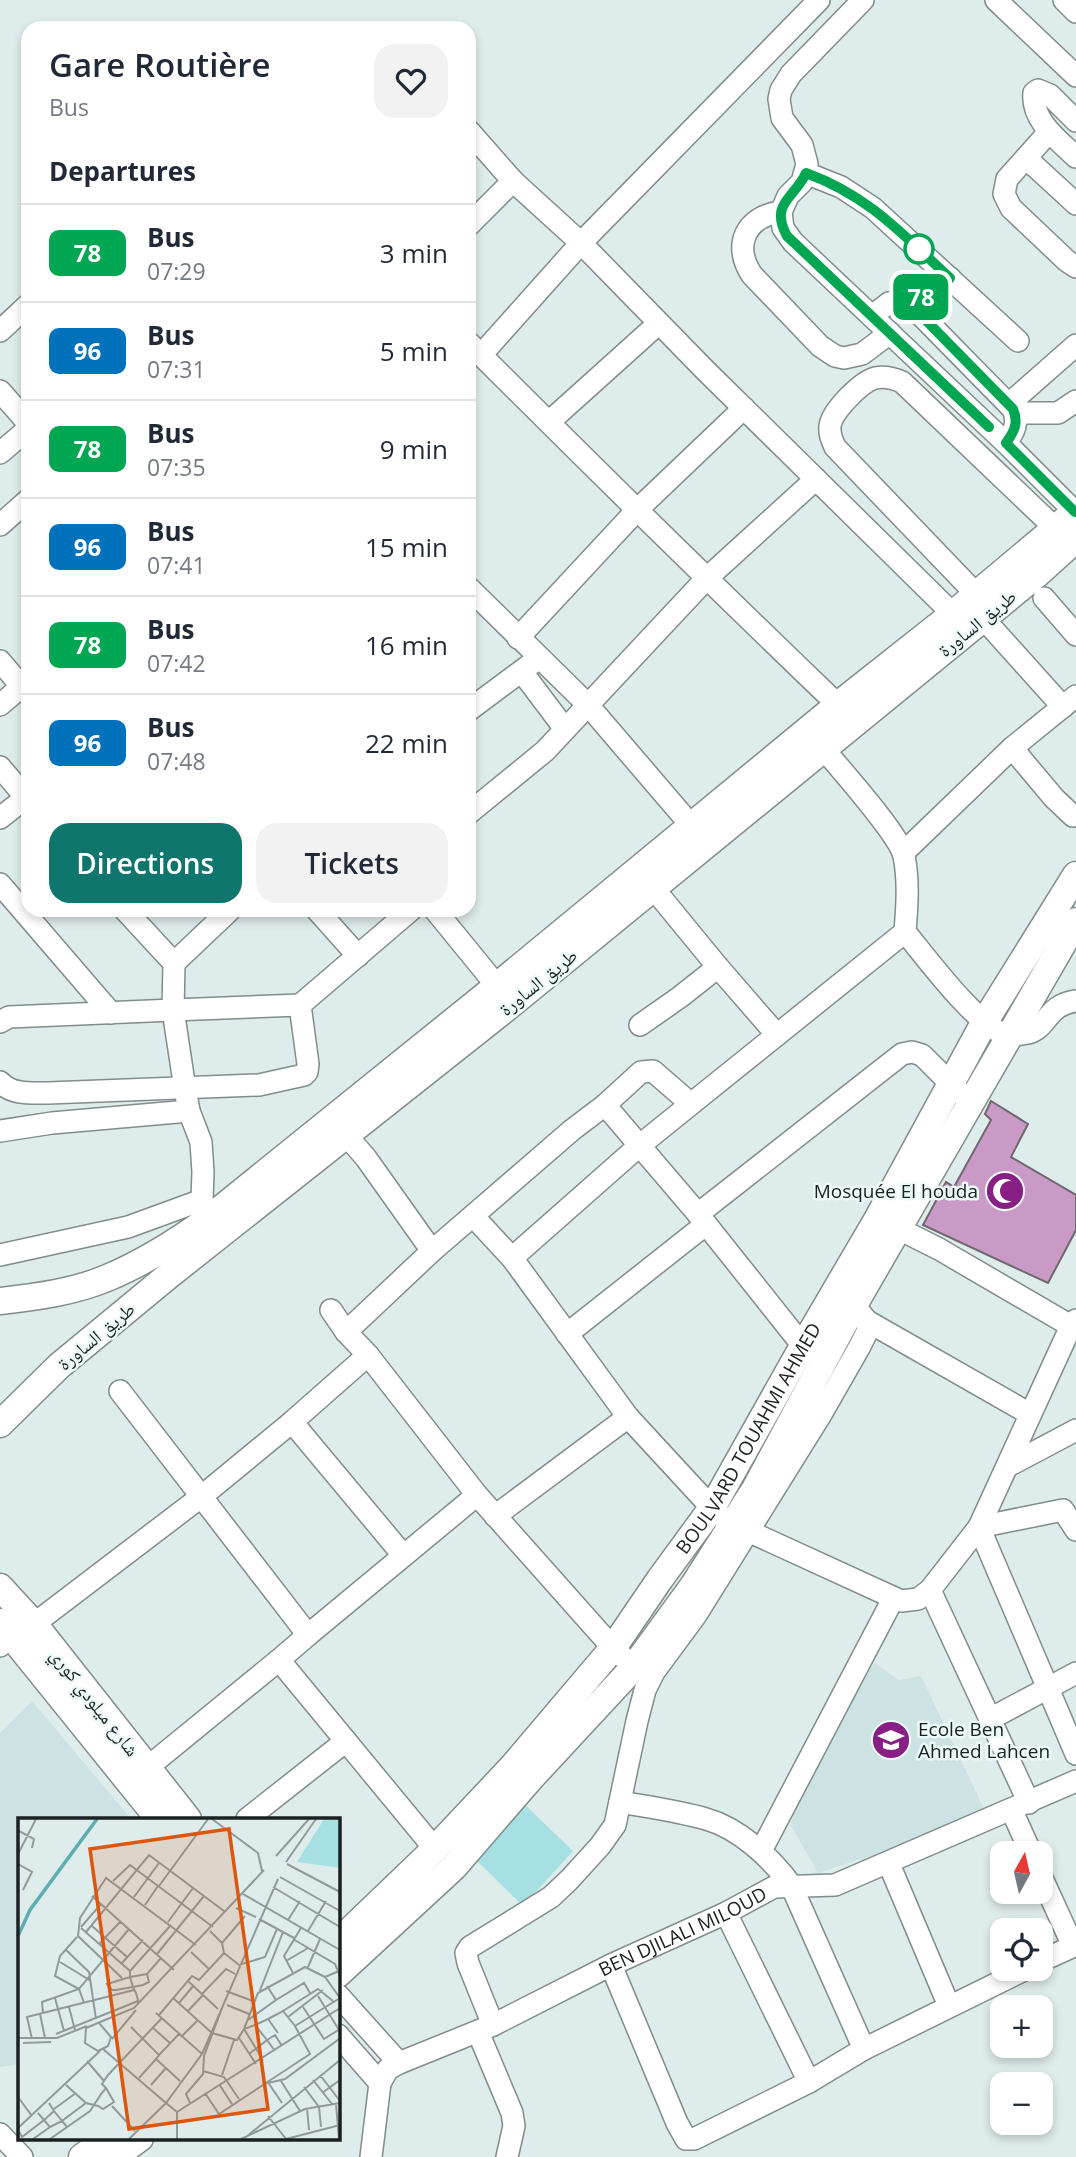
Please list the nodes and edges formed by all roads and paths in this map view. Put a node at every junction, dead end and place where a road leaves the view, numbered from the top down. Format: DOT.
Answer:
graph roads {
  1 [pos="819,0"];
  2 [pos="863,0"];
  3 [pos="996,0"];
  4 [pos="1064,0"];
  5 [pos="1076,12"];
  6 [pos="1076,76"];
  7 [pos="1076,121"];
  8 [pos="1049,132"];
  9 [pos="476,139"];
  10 [pos="1076,157"];
  11 [pos="1026,158"];
  12 [pos="806,173"];
  13 [pos="513,181"];
  14 [pos="1076,204"];
  15 [pos="781,212"];
  16 [pos="476,218"];
  17 [pos="580,243"];
  18 [pos="1076,267"];
  19 [pos="950,278"];
  20 [pos="906,300"];
  21 [pos="21,312"];
  22 [pos="872,316"];
  23 [pos="659,323"];
  24 [pos="0,331"];
  25 [pos="890,333"];
  26 [pos="947,341"];
  27 [pos="1018,341"];
  28 [pos="1076,345"];
  29 [pos="476,351"];
  30 [pos="476,355"];
  31 [pos="924,365"];
  32 [pos="0,391"];
  33 [pos="1076,401"];
  34 [pos="1018,407"];
  35 [pos="744,408"];
  36 [pos="21,415"];
  37 [pos="548,422"];
  38 [pos="21,435"];
  39 [pos="1006,443"];
  40 [pos="0,453"];
  41 [pos="816,479"];
  42 [pos="21,506"];
  43 [pos="637,510"];
  44 [pos="1071,523"];
  45 [pos="0,525"];
  46 [pos="1033,577"];
  47 [pos="706,579"];
  48 [pos="476,595"];
  49 [pos="979,606"];
  50 [pos="953,614"];
  51 [pos="1076,635"];
  52 [pos="519,638"];
  53 [pos="539,658"];
  54 [pos="0,661"];
  55 [pos="522,672"];
  56 [pos="21,682"];
  57 [pos="21,690"];
  58 [pos="1070,702"];
  59 [pos="0,705"];
  60 [pos="476,705"];
  61 [pos="588,705"];
  62 [pos="846,714"];
  63 [pos="565,729"];
  64 [pos="823,748"];
  65 [pos="1012,748"];
  66 [pos="0,767"];
  67 [pos="21,791"];
  68 [pos="21,802"];
  69 [pos="476,807"];
  70 [pos="1073,816"];
  71 [pos="0,818"];
  72 [pos="699,835"];
  73 [pos="903,853"];
  74 [pos="1076,875"];
  75 [pos="0,884"];
  76 [pos="654,888"];
  77 [pos="21,908"];
  78 [pos="28,917"];
  79 [pos="131,917"];
  80 [pos="223,917"];
  81 [pos="323,917"];
  82 [pos="403,917"];
  83 [pos="441,917"];
  84 [pos="1076,920"];
  85 [pos="905,932"];
  86 [pos="358,956"];
  87 [pos="174,963"];
  88 [pos="718,967"];
  89 [pos="503,996"];
  90 [pos="1076,1001"];
  91 [pos="300,1005"];
  92 [pos="173,1010"];
  93 [pos="111,1013"];
  94 [pos="0,1021"];
  95 [pos="985,1021"];
  96 [pos="640,1024"];
  97 [pos="778,1035"];
  98 [pos="1008,1035"];
  99 [pos="0,1082"];
  100 [pos="185,1089"];
  101 [pos="960,1093"];
  102 [pos="691,1104"];
  103 [pos="605,1105"];
  104 [pos="190,1111"];
  105 [pos="0,1131"];
  106 [pos="346,1135"];
  107 [pos="639,1146"];
  108 [pos="205,1210"];
  109 [pos="472,1216"];
  110 [pos="701,1220"];
  111 [pos="888,1223"];
  112 [pos="432,1251"];
  113 [pos="0,1255"];
  114 [pos="512,1258"];
  115 [pos="0,1301"];
  116 [pos="331,1310"];
  117 [pos="860,1313"];
  118 [pos="1074,1323"];
  119 [pos="346,1332"];
  120 [pos="567,1334"];
  121 [pos="803,1346"];
  122 [pos="368,1355"];
  123 [pos="120,1391"];
  124 [pos="1030,1414"];
  125 [pos="628,1417"];
  126 [pos="292,1422"];
  127 [pos="0,1424"];
  128 [pos="1076,1430"];
  129 [pos="1008,1466"];
  130 [pos="477,1495"];
  131 [pos="202,1496"];
  132 [pos="1070,1507"];
  133 [pos="495,1516"];
  134 [pos="731,1522"];
  135 [pos="979,1527"];
  136 [pos="1076,1530"];
  137 [pos="403,1555"];
  138 [pos="0,1587"];
  139 [pos="930,1590"];
  140 [pos="893,1599"];
  141 [pos="11,1632"];
  142 [pos="308,1635"];
  143 [pos="614,1648"];
  144 [pos="279,1660"];
  145 [pos="634,1667"];
  146 [pos="1076,1673"];
  147 [pos="1048,1690"];
  148 [pos="990,1719"];
  149 [pos="346,1741"];
  150 [pos="1076,1754"];
  151 [pos="137,1775"];
  152 [pos="1076,1782"];
  153 [pos="620,1802"];
  154 [pos="1020,1807"];
  155 [pos="158,1818"];
  156 [pos="187,1818"];
  157 [pos="248,1818"];
  158 [pos="1028,1841"];
  159 [pos="435,1849"];
  160 [pos="761,1851"];
  161 [pos="889,1864"];
  162 [pos="791,1885"];
  163 [pos="1054,1903"];
  164 [pos="726,1913"];
  165 [pos="340,1940"];
  166 [pos="1074,1945"];
  167 [pos="1053,1955"];
  168 [pos="611,1965"];
  169 [pos="340,1972"];
  170 [pos="1001,1981"];
  171 [pos="340,1996"];
  172 [pos="949,2006"];
  173 [pos="486,2029"];
  174 [pos="340,2037"];
  175 [pos="864,2049"];
  176 [pos="399,2063"];
  177 [pos="380,2082"];
  178 [pos="809,2082"];
  179 [pos="0,2134"];
  180 [pos="133,2140"];
  181 [pos="102,2151"];
  182 [pos="22,2157"];
  183 [pos="371,2157"];
  184 [pos="506,2157"];
  1 -- 17 [label="street"];
  2 -- 12 [label="street"];
  3 -- 6 [label="street"];
  4 -- 5 [label="street"];
  7 -- 8 [label="street"];
  8 -- 10 [label="street"];
  8 -- 11 [label="street"];
  9 -- 13 [label="street"];
  11 -- 14 [label="street"];
  11 -- 18 [label="street"];
  12 -- 15 [label="street"];
  12 -- 19 [label="street"];
  13 -- 16 [label="street"];
  13 -- 17 [label="street"];
  15 -- 22 [label="street"];
  15 -- 25 [label="street"];
  17 -- 23 [label="street"];
  17 -- 29 [label="street"];
  19 -- 20 [label="street"];
  19 -- 27 [label="street"];
  20 -- 22 [label="street"];
  20 -- 26 [label="street"];
  21 -- 24 [label="street"];
  22 -- 25 [label="street"];
  23 -- 35 [label="street"];
  23 -- 37 [label="street"];
  25 -- 31 [label="street"];
  26 -- 31 [label="street"];
  26 -- 34 [label="street"];
  28 -- 34 [label="street"];
  30 -- 37 [label="street"];
  31 -- 39 [label="street"];
  32 -- 36 [label="street"];
  33 -- 34 [label="street"];
  34 -- 39 [label="street"];
  35 -- 41 [label="street"];
  35 -- 43 [label="street"];
  37 -- 43 [label="street"];
  38 -- 40 [label="street"];
  39 -- 44 [label="street"];
  41 -- 47 [label="street"];
  41 -- 50 [label="street"];
  42 -- 45 [label="street"];
  43 -- 47 [label="street"];
  43 -- 52 [label="street"];
  44 -- 46 [label="main road, طريق الساورة"];
  44 -- 49 [label="street"];
  46 -- 49 [label="main road, طريق الساورة"];
  46 -- 51 [label="street"];
  47 -- 61 [label="street"];
  47 -- 62 [label="street"];
  48 -- 52 [label="street"];
  49 -- 50 [label="main road, طريق الساورة"];
  49 -- 58 [label="street"];
  49 -- 62 [label="main road, طريق الساورة"];
  50 -- 62 [label="main road, طريق الساورة"];
  52 -- 53 [label="street"];
  53 -- 55 [label="street"];
  53 -- 61 [label="street"];
  54 -- 56 [label="street"];
  55 -- 60 [label="street"];
  55 -- 63 [label="street"];
  57 -- 59 [label="street"];
  58 -- 65 [label="street"];
  61 -- 63 [label="street"];
  61 -- 72 [label="street"];
  62 -- 64 [label="main road, طريق الساورة"];
  62 -- 72 [label="main road, طريق الساورة"];
  63 -- 69 [label="street"];
  64 -- 72 [label="main road, طريق الساورة"];
  64 -- 73 [label="street"];
  65 -- 70 [label="street"];
  65 -- 73 [label="street"];
  66 -- 67 [label="street"];
  68 -- 71 [label="street"];
  72 -- 76 [label="main road, طريق الساورة"];
  72 -- 89 [label="main road, طريق الساورة"];
  73 -- 85 [label="street"];
  74 -- 95 [label="main road, BOULVARD TOUAHMI AHMED"];
  75 -- 77 [label="street"];
  76 -- 88 [label="street"];
  76 -- 89 [label="main road, طريق الساورة"];
  78 -- 93 [label="street"];
  79 -- 87 [label="street"];
  80 -- 87 [label="street"];
  81 -- 86 [label="street"];
  82 -- 86 [label="street"];
  83 -- 89 [label="street"];
  84 -- 98 [label="main road, BOULVARD TOUAHMI AHMED"];
  85 -- 95 [label="street"];
  85 -- 97 [label="street"];
  86 -- 91 [label="street"];
  87 -- 92 [label="street"];
  88 -- 96 [label="street"];
  88 -- 97 [label="street"];
  89 -- 106 [label="main road, طريق الساورة"];
  89 -- 108 [label="main road, طريق الساورة"];
  90 -- 98 [label="street"];
  91 -- 92 [label="street"];
  91 -- 100 [label="street"];
  92 -- 93 [label="street"];
  92 -- 100 [label="street"];
  93 -- 94 [label="street"];
  95 -- 98 [label="street"];
  95 -- 101 [label="main road, BOULVARD TOUAHMI AHMED"];
  97 -- 102 [label="street"];
  98 -- 101 [label="main road, BOULVARD TOUAHMI AHMED"];
  99 -- 100 [label="street"];
  100 -- 104 [label="street"];
  101 -- 110 [label="street"];
  101 -- 111 [label="main road, BOULVARD TOUAHMI AHMED"];
  102 -- 103 [label="street"];
  102 -- 107 [label="street"];
  103 -- 107 [label="street"];
  103 -- 109 [label="street"];
  104 -- 105 [label="street"];
  104 -- 108 [label="street"];
  106 -- 112 [label="street"];
  106 -- 127 [label="main road, طريق الساورة"];
  107 -- 110 [label="street"];
  107 -- 114 [label="street"];
  108 -- 113 [label="street"];
  108 -- 115 [label="main road, طريق الساورة"];
  109 -- 112 [label="street"];
  109 -- 114 [label="street"];
  110 -- 120 [label="street"];
  110 -- 121 [label="street"];
  111 -- 117 [label="main road, BOULVARD TOUAHMI AHMED"];
  111 -- 118 [label="street"];
  111 -- 121 [label="main road, BOULVARD TOUAHMI AHMED"];
  112 -- 119 [label="street"];
  114 -- 120 [label="street"];
  116 -- 119 [label="street"];
  117 -- 124 [label="street"];
  117 -- 134 [label="main road, BOULVARD TOUAHMI AHMED"];
  118 -- 124 [label="street"];
  119 -- 122 [label="street"];
  120 -- 125 [label="street"];
  121 -- 134 [label="main road, BOULVARD TOUAHMI AHMED"];
  122 -- 126 [label="street"];
  122 -- 130 [label="street"];
  123 -- 131 [label="street"];
  124 -- 129 [label="street"];
  125 -- 133 [label="street"];
  125 -- 134 [label="street"];
  126 -- 131 [label="street"];
  126 -- 137 [label="street"];
  128 -- 129 [label="street"];
  129 -- 135 [label="street"];
  130 -- 133 [label="street"];
  130 -- 137 [label="street"];
  131 -- 141 [label="street"];
  131 -- 142 [label="street"];
  132 -- 135 [label="street"];
  132 -- 136 [label="street"];
  133 -- 143 [label="street"];
  134 -- 140 [label="street"];
  134 -- 143 [label="main road, BOULVARD TOUAHMI AHMED"];
  134 -- 145 [label="main road, BOULVARD TOUAHMI AHMED"];
  134 -- 153 [label="street"];
  135 -- 139 [label="street"];
  135 -- 147 [label="street"];
  137 -- 142 [label="street"];
  138 -- 141 [label="main road, شارع ميلودي كوري"];
  139 -- 140 [label="street"];
  139 -- 148 [label="street"];
  140 -- 160 [label="street"];
  141 -- 151 [label="main road, شارع ميلودي كوري"];
  142 -- 144 [label="street"];
  143 -- 145 [label="street"];
  143 -- 159 [label="main road, BOULVARD TOUAHMI AHMED"];
  144 -- 149 [label="street"];
  144 -- 151 [label="street"];
  145 -- 169 [label="main road, BOULVARD TOUAHMI AHMED"];
  146 -- 147 [label="street"];
  147 -- 148 [label="street"];
  147 -- 150 [label="street"];
  148 -- 154 [label="street"];
  149 -- 157 [label="street"];
  149 -- 159 [label="street"];
  151 -- 155 [label="main road, شارع ميلودي كوري"];
  151 -- 156 [label="main road, شارع ميلودي كوري"];
  152 -- 154 [label="street, BEN DJILALI MILOUD"];
  153 -- 160 [label="street"];
  153 -- 173 [label="street"];
  154 -- 158 [label="street"];
  154 -- 161 [label="street, BEN DJILALI MILOUD"];
  159 -- 165 [label="main road, BOULVARD TOUAHMI AHMED"];
  160 -- 162 [label="street"];
  161 -- 162 [label="street, BEN DJILALI MILOUD"];
  161 -- 172 [label="street"];
  162 -- 164 [label="street, BEN DJILALI MILOUD"];
  162 -- 175 [label="street"];
  163 -- 166 [label="street"];
  164 -- 168 [label="street, BEN DJILALI MILOUD"];
  164 -- 178 [label="street"];
  166 -- 167 [label="street"];
  168 -- 173 [label="street, BEN DJILALI MILOUD"];
  168 -- 178 [label="street"];
  170 -- 172 [label="street"];
  171 -- 176 [label="street"];
  172 -- 175 [label="street"];
  173 -- 176 [label="street, BEN DJILALI MILOUD"];
  173 -- 184 [label="street"];
  174 -- 177 [label="street"];
  175 -- 178 [label="street"];
  176 -- 177 [label="street, BEN DJILALI MILOUD"];
  177 -- 183 [label="street"];
  179 -- 182 [label="street"];
  180 -- 181 [label="main road"];
}
